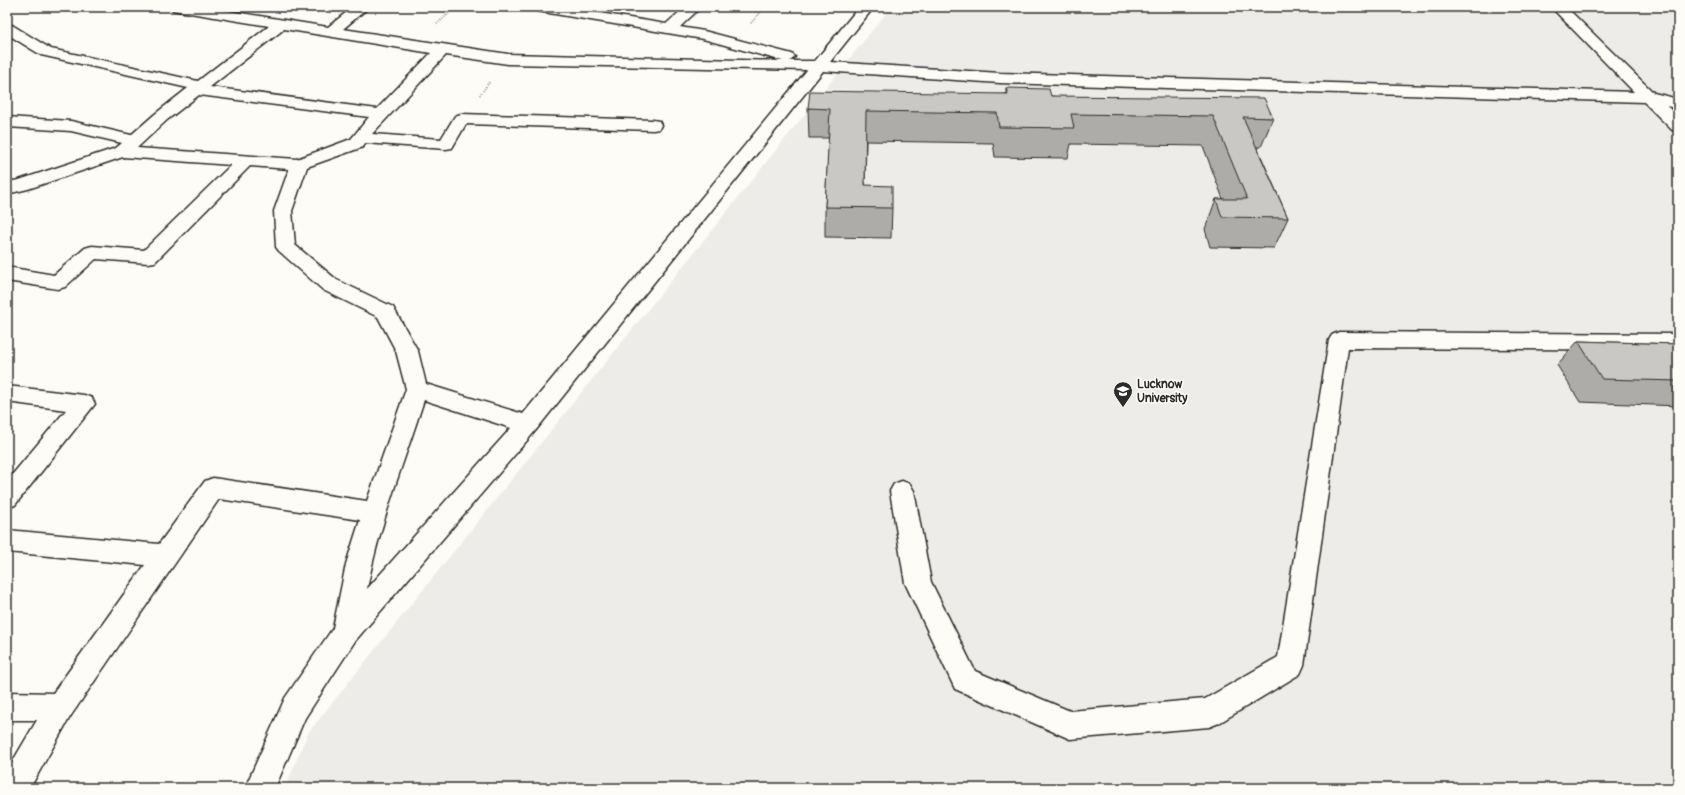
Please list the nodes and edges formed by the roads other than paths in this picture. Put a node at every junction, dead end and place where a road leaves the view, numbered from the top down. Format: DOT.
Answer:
graph roads {
  1 [pos="178,7"];
  2 [pos="362,7"];
  3 [pos="537,7"];
  4 [pos="694,7"];
  5 [pos="867,7"];
  6 [pos="1558,7"];
  7 [pos="281,24"];
  8 [pos="7,28"];
  9 [pos="669,29"];
  10 [pos="331,32"];
  11 [pos="442,50"];
  12 [pos="819,66"];
  13 [pos="199,88"];
  14 [pos="1649,97"];
  15 [pos="1678,104"];
  16 [pos="381,114"];
  17 [pos="7,122"];
  18 [pos="653,125"];
  19 [pos="1678,126"];
  20 [pos="361,138"];
  21 [pos="128,147"];
  22 [pos="246,160"];
  23 [pos="299,164"];
  24 [pos="14,186"];
  25 [pos="7,197"];
  26 [pos="7,274"];
  27 [pos="1678,342"];
  28 [pos="417,389"];
  29 [pos="7,394"];
  30 [pos="528,424"];
  31 [pos="902,491"];
  32 [pos="7,498"];
  33 [pos="375,512"];
  34 [pos="7,541"];
  35 [pos="166,556"];
  36 [pos="346,632"];
  37 [pos="7,706"];
  38 [pos="60,707"];
  39 [pos="14,788"];
  40 [pos="260,788"];
  1 -- 7 [label="street"];
  2 -- 10 [label="street"];
  3 -- 9 [label="street"];
  4 -- 9 [label="street"];
  5 -- 12 [label="street"];
  6 -- 14 [label="street"];
  7 -- 10 [label="street"];
  7 -- 13 [label="street"];
  8 -- 13 [label="street"];
  9 -- 12 [label="street"];
  10 -- 11 [label="street"];
  11 -- 12 [label="street"];
  11 -- 16 [label="street"];
  12 -- 14 [label="street"];
  12 -- 30 [label="street"];
  13 -- 16 [label="street"];
  13 -- 21 [label="street"];
  14 -- 15 [label="street"];
  14 -- 19 [label="street"];
  16 -- 20 [label="street"];
  17 -- 21 [label="street"];
  18 -- 20 [label="street"];
  20 -- 23 [label="street"];
  21 -- 22 [label="street"];
  21 -- 24 [label="street"];
  22 -- 23 [label="street"];
  22 -- 26 [label="street"];
  23 -- 28 [label="street"];
  24 -- 25 [label="street"];
  27 -- 31 [label="street"];
  28 -- 30 [label="street"];
  28 -- 33 [label="street"];
  29 -- 32 [label="street"];
  30 -- 36 [label="street"];
  33 -- 35 [label="street"];
  33 -- 36 [label="street"];
  34 -- 35 [label="street"];
  35 -- 38 [label="street"];
  36 -- 40 [label="street"];
  37 -- 38 [label="street"];
  38 -- 39 [label="street"];
}
